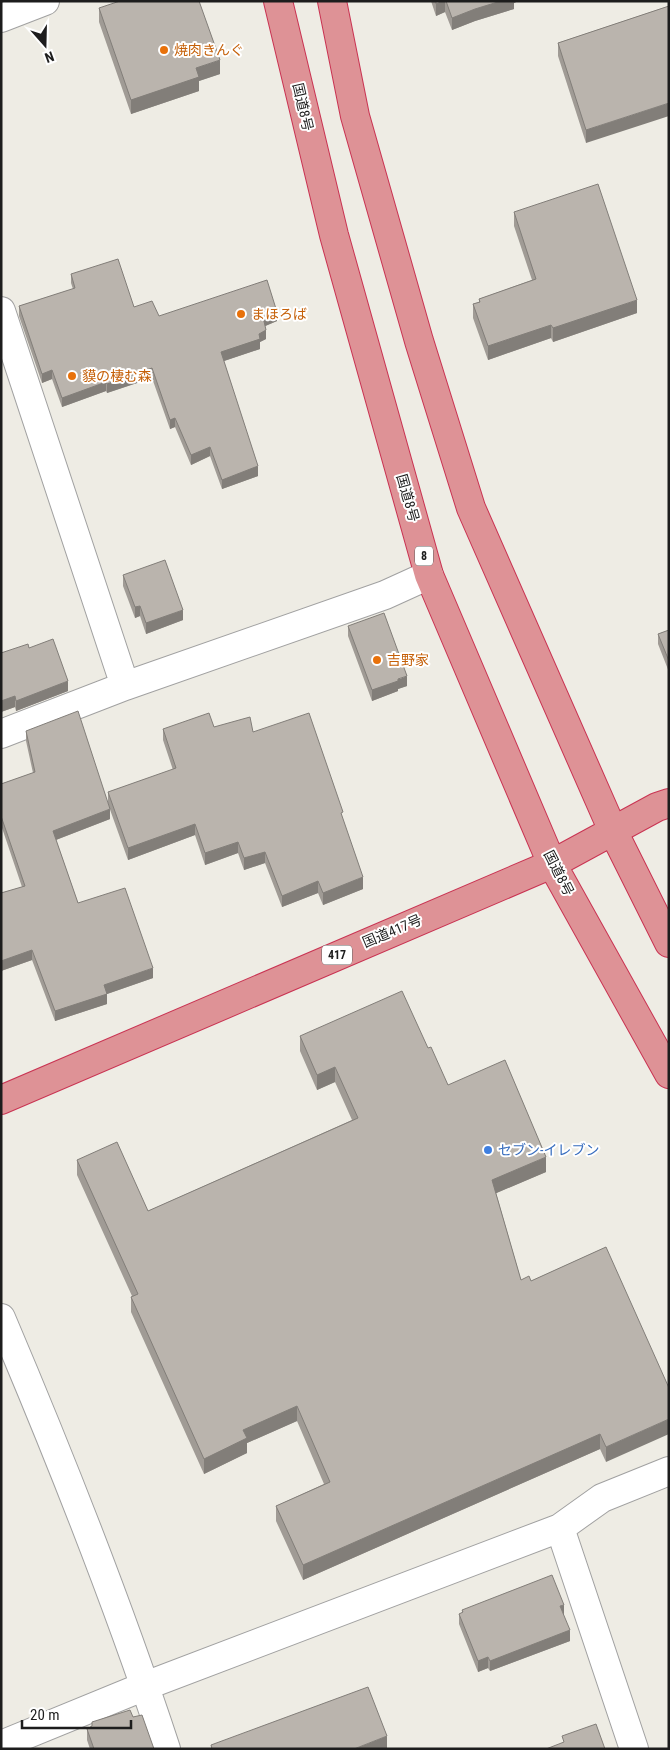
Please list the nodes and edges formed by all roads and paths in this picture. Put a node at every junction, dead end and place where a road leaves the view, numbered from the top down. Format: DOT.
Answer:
graph roads {
  1 [pos="45,1"];
  2 [pos="278,1"];
  3 [pos="332,1"];
  4 [pos="1,18"];
  5 [pos="1,311"];
  6 [pos="429,575"];
  7 [pos="125,686"];
  8 [pos="1,734"];
  9 [pos="669,803"];
  10 [pos="613,831"];
  11 [pos="552,864"];
  12 [pos="669,943"];
  13 [pos="669,1074"];
  14 [pos="1,1100"];
  15 [pos="1,1318"];
  16 [pos="669,1471"];
  17 [pos="560,1528"];
  18 [pos="145,1686"];
  19 [pos="1,1745"];
  20 [pos="166,1749"];
  21 [pos="634,1749"];
  1 -- 4 [label="street"];
  2 -- 6 [label="highway, 国道8号 / 8"];
  3 -- 10 [label="highway"];
  5 -- 7 [label="street"];
  6 -- 7 [label="street"];
  6 -- 11 [label="highway, 国道8号 / 8"];
  7 -- 8 [label="street"];
  9 -- 10 [label="highway, 国道417号 / 417"];
  10 -- 11 [label="highway, 国道417号 / 417"];
  10 -- 12 [label="highway"];
  11 -- 13 [label="highway, 国道8号 / 8"];
  11 -- 14 [label="highway, 国道417号 / 417"];
  15 -- 18 [label="street"];
  16 -- 17 [label="street"];
  17 -- 18 [label="street"];
  17 -- 21 [label="street"];
  18 -- 19 [label="street"];
  18 -- 20 [label="street"];
}
